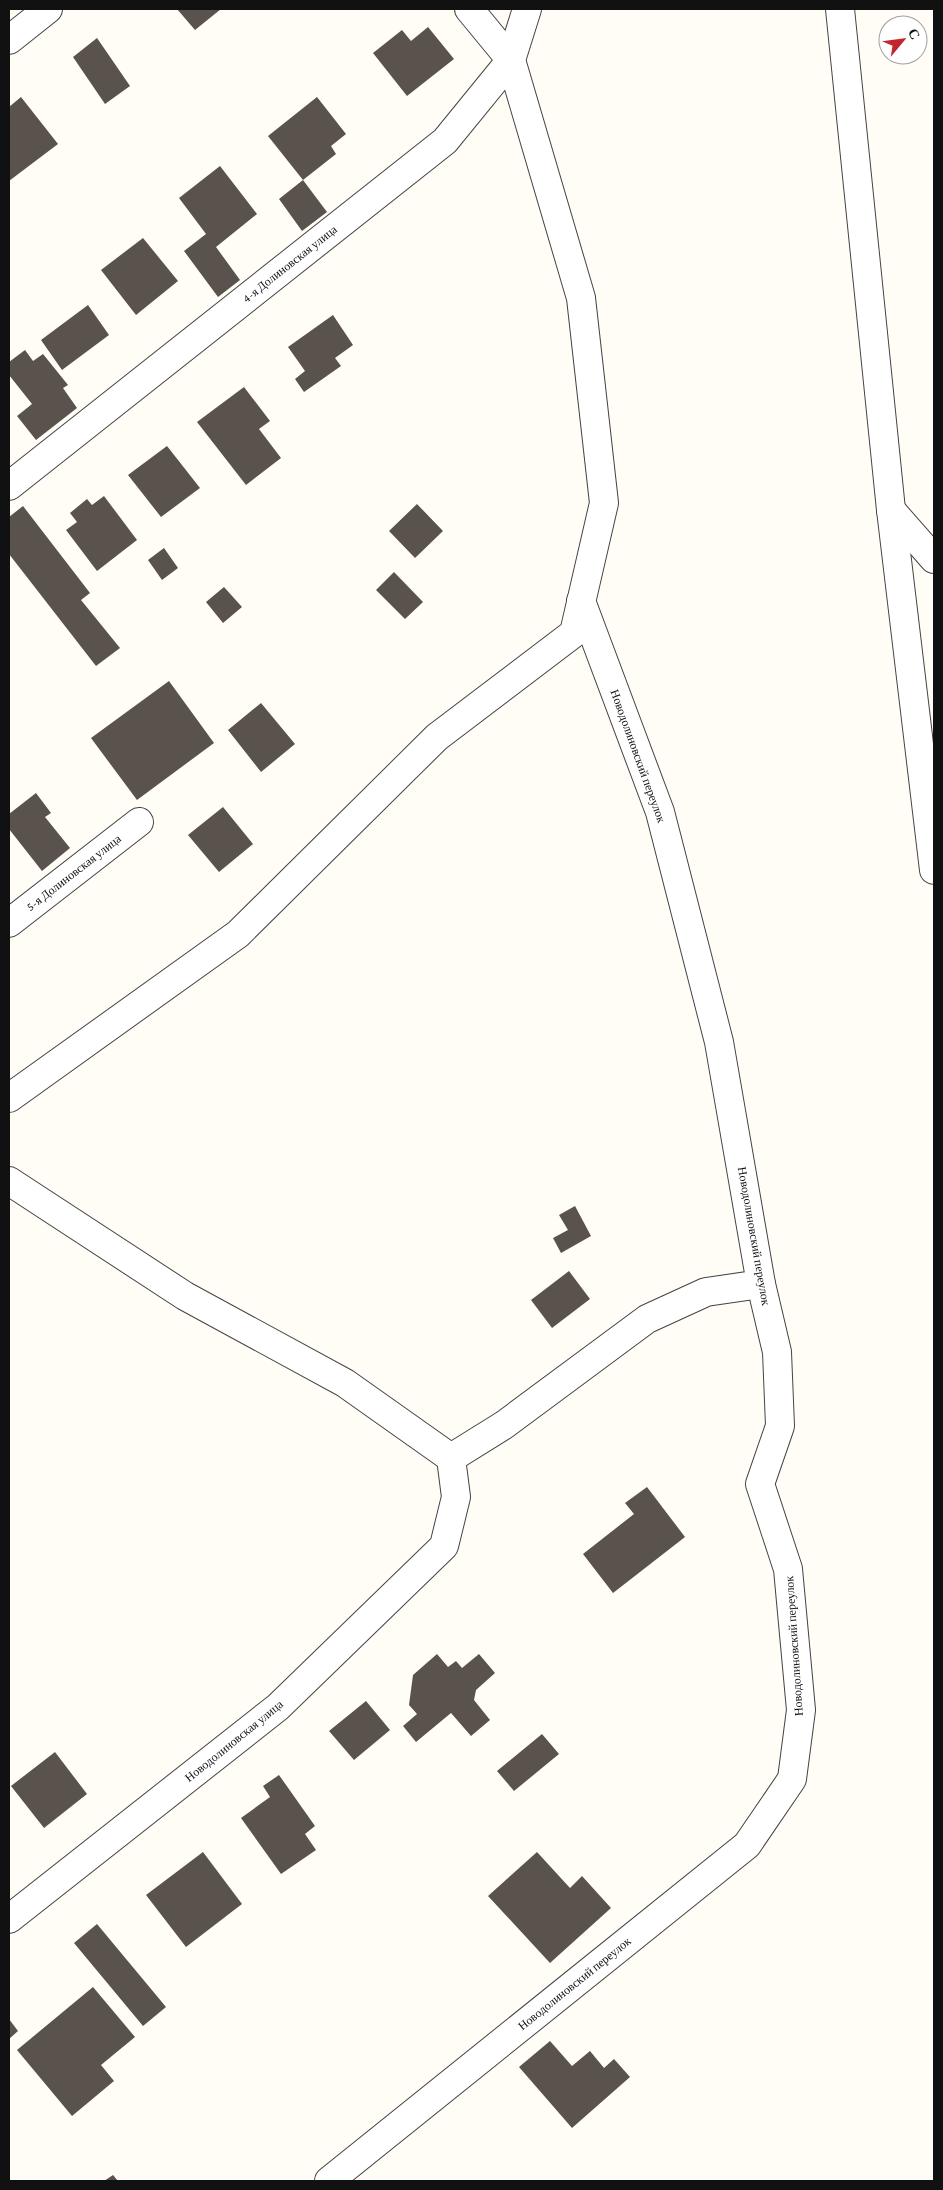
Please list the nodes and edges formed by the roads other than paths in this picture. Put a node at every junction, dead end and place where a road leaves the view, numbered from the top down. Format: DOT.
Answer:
graph roads {
  1 [pos="48,9"];
  2 [pos="469,9"];
  3 [pos="527,9"];
  4 [pos="840,9"];
  5 [pos="9,40"];
  6 [pos="511,60"];
  7 [pos="9,486"];
  8 [pos="891,510"];
  9 [pos="934,559"];
  10 [pos="581,601"];
  11 [pos="139,822"];
  12 [pos="934,870"];
  13 [pos="9,923"];
  14 [pos="9,1098"];
  15 [pos="9,1181"];
  16 [pos="761,1284"];
  17 [pos="451,1458"];
  18 [pos="9,1919"];
  19 [pos="329,2181"];
  1 -- 5 [label="street"];
  2 -- 6 [label="street"];
  3 -- 6 [label="street, 4-я Долиновская улица"];
  4 -- 8 [label="street"];
  6 -- 7 [label="street, 4-я Долиновская улица"];
  6 -- 10 [label="street"];
  8 -- 9 [label="street"];
  8 -- 12 [label="street"];
  10 -- 14 [label="street"];
  10 -- 16 [label="street, Новодолиновский переулок"];
  11 -- 13 [label="street, 5-я Долиновская улица"];
  15 -- 17 [label="street"];
  16 -- 17 [label="street"];
  16 -- 19 [label="street, Новодолиновский переулок"];
  17 -- 18 [label="street, Новодолиновская улица"];
}
